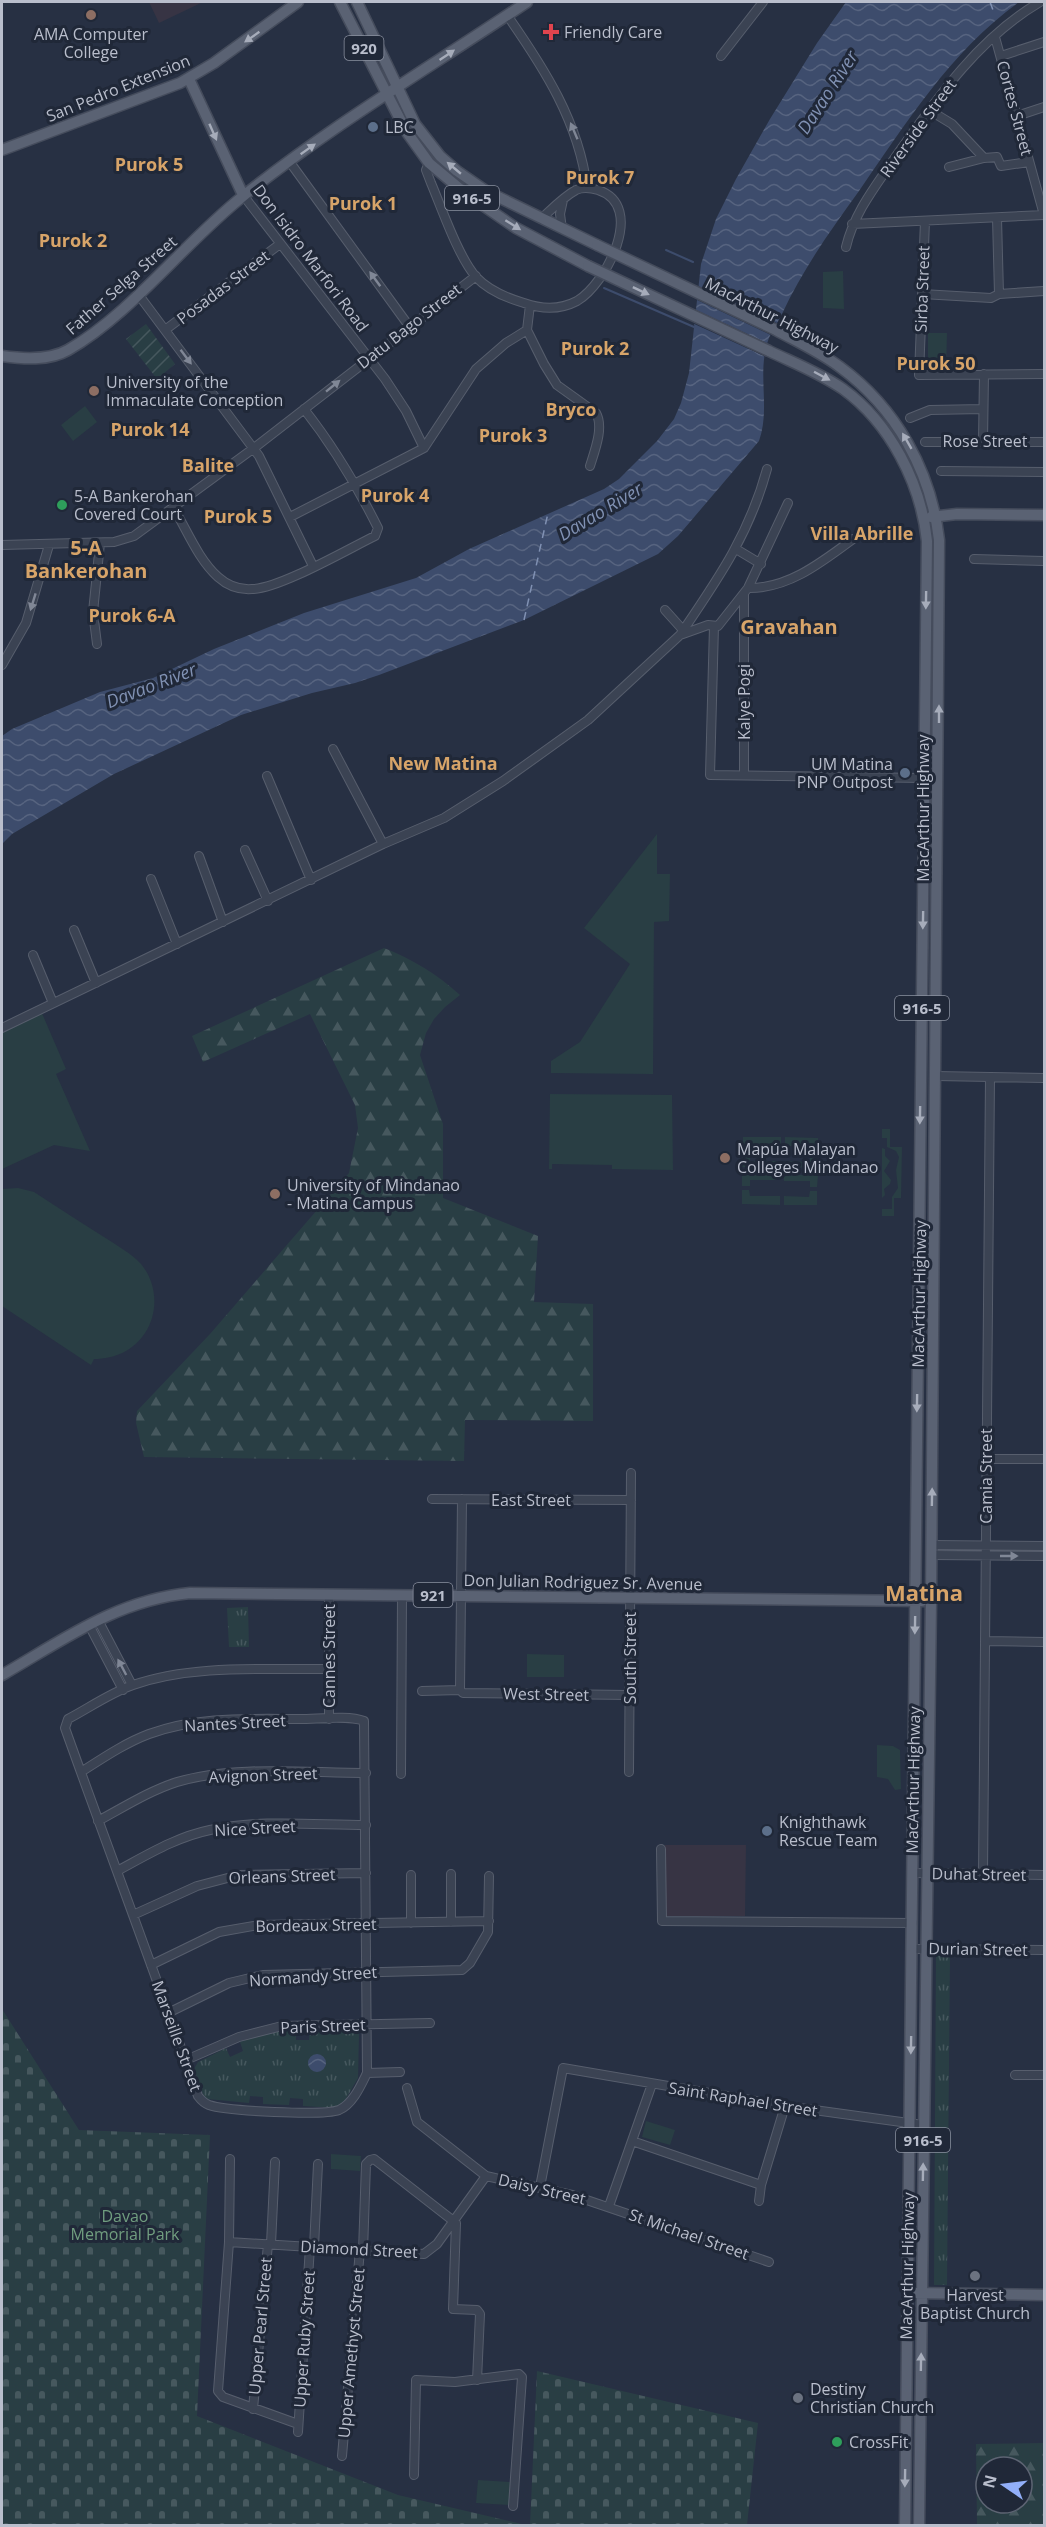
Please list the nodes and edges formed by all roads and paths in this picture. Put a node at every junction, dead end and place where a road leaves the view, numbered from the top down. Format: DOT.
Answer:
graph roads {
  1 [pos="298,2"];
  2 [pos="340,2"];
  3 [pos="357,2"];
  4 [pos="527,2"];
  5 [pos="763,2"];
  6 [pos="1040,2"];
  7 [pos="507,15"];
  8 [pos="995,37"];
  9 [pos="1044,45"];
  10 [pos="721,56"];
  11 [pos="1000,56"];
  12 [pos="189,79"];
  13 [pos="398,88"];
  14 [pos="388,95"];
  15 [pos="1044,108"];
  16 [pos="929,110"];
  17 [pos="1017,116"];
  18 [pos="2,150"];
  19 [pos="984,158"];
  20 [pos="289,161"];
  21 [pos="1029,162"];
  22 [pos="429,163"];
  23 [pos="949,167"];
  24 [pos="587,188"];
  25 [pos="243,195"];
  26 [pos="563,200"];
  27 [pos="1044,215"];
  28 [pos="997,218"];
  29 [pos="541,219"];
  30 [pos="925,221"];
  31 [pos="852,224"];
  32 [pos="562,229"];
  33 [pos="280,244"];
  34 [pos="846,247"];
  35 [pos="476,276"];
  36 [pos="1044,291"];
  37 [pos="138,294"];
  38 [pos="922,294"];
  39 [pos="999,294"];
  40 [pos="530,305"];
  41 [pos="410,326"];
  42 [pos="165,330"];
  43 [pos="527,330"];
  44 [pos="2,356"];
  45 [pos="368,358"];
  46 [pos="984,374"];
  47 [pos="1044,374"];
  48 [pos="304,409"];
  49 [pos="983,409"];
  50 [pos="910,418"];
  51 [pos="983,441"];
  52 [pos="1044,441"];
  53 [pos="925,442"];
  54 [pos="254,448"];
  55 [pos="424,448"];
  56 [pos="591,466"];
  57 [pos="766,469"];
  58 [pos="941,471"];
  59 [pos="1044,472"];
  60 [pos="356,484"];
  61 [pos="788,503"];
  62 [pos="173,507"];
  63 [pos="1044,515"];
  64 [pos="290,517"];
  65 [pos="936,517"];
  66 [pos="924,519"];
  67 [pos="853,539"];
  68 [pos="100,543"];
  69 [pos="2,545"];
  70 [pos="49,545"];
  71 [pos="736,549"];
  72 [pos="974,559"];
  73 [pos="1044,561"];
  74 [pos="761,564"];
  75 [pos="313,566"];
  76 [pos="746,590"];
  77 [pos="665,610"];
  78 [pos="714,627"];
  79 [pos="681,633"];
  80 [pos="97,644"];
  81 [pos="2,665"];
  82 [pos="333,749"];
  83 [pos="744,775"];
  84 [pos="267,776"];
  85 [pos="924,778"];
  86 [pos="383,844"];
  87 [pos="245,850"];
  88 [pos="199,856"];
  89 [pos="151,879"];
  90 [pos="311,880"];
  91 [pos="268,902"];
  92 [pos="223,922"];
  93 [pos="74,930"];
  94 [pos="177,944"];
  95 [pos="33,956"];
  96 [pos="96,983"];
  97 [pos="53,1003"];
  98 [pos="2,1028"];
  99 [pos="936,1076"];
  100 [pos="990,1077"];
  101 [pos="1044,1078"];
  102 [pos="919,1239"];
  103 [pos="934,1239"];
  104 [pos="918,1303"];
  105 [pos="934,1303"];
  106 [pos="987,1459"];
  107 [pos="1044,1459"];
  108 [pos="631,1473"];
  109 [pos="432,1499"];
  110 [pos="462,1499"];
  111 [pos="631,1500"];
  112 [pos="986,1545"];
  113 [pos="1044,1546"];
  114 [pos="932,1550"];
  115 [pos="986,1556"];
  116 [pos="1044,1556"];
  117 [pos="328,1594"];
  118 [pos="402,1595"];
  119 [pos="461,1596"];
  120 [pos="630,1598"];
  121 [pos="915,1601"];
  122 [pos="931,1601"];
  123 [pos="93,1623"];
  124 [pos="985,1641"];
  125 [pos="1044,1642"];
  126 [pos="329,1669"];
  127 [pos="2,1675"];
  128 [pos="132,1685"];
  129 [pos="123,1690"];
  130 [pos="422,1691"];
  131 [pos="462,1691"];
  132 [pos="629,1695"];
  133 [pos="329,1719"];
  134 [pos="81,1772"];
  135 [pos="629,1772"];
  136 [pos="366,1773"];
  137 [pos="401,1774"];
  138 [pos="98,1821"];
  139 [pos="366,1826"];
  140 [pos="661,1849"];
  141 [pos="117,1871"];
  142 [pos="366,1873"];
  143 [pos="914,1873"];
  144 [pos="927,1873"];
  145 [pos="451,1874"];
  146 [pos="983,1874"];
  147 [pos="411,1875"];
  148 [pos="1044,1875"];
  149 [pos="489,1876"];
  150 [pos="133,1915"];
  151 [pos="489,1921"];
  152 [pos="451,1922"];
  153 [pos="366,1923"];
  154 [pos="411,1923"];
  155 [pos="913,1923"];
  156 [pos="912,1948"];
  157 [pos="926,1949"];
  158 [pos="1044,1950"];
  159 [pos="151,1965"];
  160 [pos="366,1971"];
  161 [pos="168,2013"];
  162 [pos="430,2024"];
  163 [pos="366,2025"];
  164 [pos="186,2060"];
  165 [pos="400,2072"];
  166 [pos="367,2073"];
  167 [pos="1015,2075"];
  168 [pos="1044,2075"];
  169 [pos="652,2084"];
  170 [pos="407,2088"];
  171 [pos="785,2106"];
  172 [pos="909,2125"];
  173 [pos="923,2125"];
  174 [pos="633,2140"];
  175 [pos="230,2159"];
  176 [pos="275,2162"];
  177 [pos="318,2164"];
  178 [pos="486,2176"];
  179 [pos="761,2185"];
  180 [pos="540,2187"];
  181 [pos="759,2201"];
  182 [pos="609,2206"];
  183 [pos="454,2221"];
  184 [pos="229,2242"];
  185 [pos="269,2244"];
  186 [pos="312,2247"];
  187 [pos="362,2251"];
  188 [pos="769,2262"];
  189 [pos="908,2293"];
  190 [pos="921,2293"];
  191 [pos="1044,2295"];
  192 [pos="477,2380"];
  193 [pos="253,2409"];
  194 [pos="906,2428"];
  195 [pos="920,2428"];
  196 [pos="342,2456"];
  197 [pos="414,2475"];
  198 [pos="513,2506"];
  199 [pos="905,2526"];
  200 [pos="919,2526"];
  1 -- 12 [label="main road, San Pedro Extension, one-way"];
  2 -- 14 [label="main road, 920"];
  3 -- 13 [label="main road, 920"];
  4 -- 7 [label="main road, Father Selga Street"];
  5 -- 10 [label="street"];
  6 -- 8 [label="street, Riverside Street"];
  13 -- 7 [label="main road, Father Selga Street, one-way"];
  24 -- 7 [label="street, one-way"];
  8 -- 11 [label="street, Cortes Street"];
  8 -- 16 [label="street, Riverside Street"];
  9 -- 11 [label="street"];
  11 -- 17 [label="street, Cortes Street"];
  12 -- 18 [label="main road, San Pedro Extension"];
  12 -- 25 [label="main road, Don Isidro Marfori Road, one-way"];
  13 -- 14 [label="main road, Father Selga Street"];
  29 -- 13 [label="main road, 916-5, one-way"];
  20 -- 14 [label="main road, Father Selga Street, one-way"];
  14 -- 22 [label="main road, 916-5"];
  15 -- 17 [label="street"];
  16 -- 19 [label="street"];
  16 -- 31 [label="street, Riverside Street"];
  17 -- 21 [label="street, Cortes Street"];
  19 -- 21 [label="street"];
  19 -- 23 [label="street"];
  20 -- 25 [label="main road, Father Selga Street"];
  41 -- 20 [label="street, one-way"];
  21 -- 27 [label="street, Cortes Street"];
  22 -- 35 [label="street"];
  22 -- 66 [label="main road, MacArthur Highway / 916-5, one-way, bridge"];
  24 -- 26 [label="street"];
  24 -- 40 [label="street, Datu Bago Street"];
  25 -- 33 [label="street, Don Isidro Marfori Road"];
  25 -- 37 [label="main road, Father Selga Street"];
  26 -- 29 [label="street"];
  26 -- 32 [label="street"];
  27 -- 28 [label="street"];
  28 -- 30 [label="street"];
  28 -- 39 [label="street"];
  29 -- 32 [label="main road, 916-5"];
  30 -- 31 [label="street"];
  30 -- 38 [label="street, Sirba Street"];
  31 -- 34 [label="street, Riverside Street"];
  65 -- 32 [label="main road, MacArthur Highway / 916-5, one-way, bridge"];
  33 -- 42 [label="street, Posadas Street"];
  33 -- 45 [label="street, Don Isidro Marfori Road"];
  35 -- 40 [label="street, Datu Bago Street"];
  35 -- 41 [label="street, Datu Bago Street"];
  36 -- 39 [label="street"];
  37 -- 42 [label="street"];
  37 -- 44 [label="main road, Father Selga Street"];
  38 -- 39 [label="street"];
  38 -- 46 [label="street, Sirba Street"];
  40 -- 43 [label="street"];
  41 -- 45 [label="street, Datu Bago Street"];
  42 -- 54 [label="street, one-way"];
  43 -- 55 [label="street"];
  43 -- 56 [label="street"];
  48 -- 45 [label="street, Datu Bago Street, one-way"];
  45 -- 55 [label="street, Don Isidro Marfori Road"];
  46 -- 47 [label="street, Sirba Street"];
  46 -- 49 [label="street"];
  48 -- 54 [label="street, Datu Bago Street"];
  48 -- 60 [label="street"];
  49 -- 50 [label="street"];
  49 -- 51 [label="street"];
  51 -- 52 [label="street, Rose Street"];
  51 -- 53 [label="street, Rose Street"];
  54 -- 62 [label="street, Datu Bago Street"];
  54 -- 64 [label="street"];
  55 -- 60 [label="street"];
  57 -- 71 [label="street"];
  58 -- 59 [label="street"];
  60 -- 64 [label="street"];
  60 -- 75 [label="street"];
  61 -- 74 [label="street"];
  62 -- 68 [label="street, Datu Bago Street"];
  62 -- 75 [label="street"];
  63 -- 65 [label="main road"];
  64 -- 75 [label="street"];
  65 -- 66 [label="main road"];
  99 -- 65 [label="main road, MacArthur Highway / 916-5, one-way"];
  66 -- 85 [label="main road, MacArthur Highway / 916-5, one-way"];
  67 -- 76 [label="street"];
  68 -- 70 [label="street, Datu Bago Street"];
  68 -- 80 [label="street"];
  69 -- 70 [label="street, Datu Bago Street"];
  70 -- 81 [label="street, one-way"];
  71 -- 74 [label="street"];
  71 -- 79 [label="street"];
  72 -- 73 [label="street"];
  74 -- 76 [label="street"];
  76 -- 78 [label="street"];
  76 -- 83 [label="street, Kalye Pogi"];
  77 -- 79 [label="street"];
  78 -- 79 [label="street"];
  78 -- 83 [label="street"];
  79 -- 86 [label="street"];
  82 -- 86 [label="street"];
  83 -- 85 [label="street"];
  84 -- 90 [label="street"];
  85 -- 102 [label="main road, MacArthur Highway / 916-5, one-way"];
  86 -- 90 [label="street"];
  87 -- 91 [label="street"];
  88 -- 92 [label="street"];
  89 -- 94 [label="street"];
  90 -- 91 [label="street"];
  91 -- 92 [label="street"];
  92 -- 94 [label="street"];
  93 -- 96 [label="street"];
  94 -- 96 [label="street"];
  95 -- 97 [label="street"];
  96 -- 97 [label="street"];
  97 -- 98 [label="street"];
  99 -- 100 [label="street"];
  99 -- 103 [label="main road, MacArthur Highway / 916-5"];
  100 -- 101 [label="street"];
  100 -- 106 [label="street, Camia Street"];
  102 -- 103 [label="main road"];
  102 -- 104 [label="main road, MacArthur Highway / 916-5"];
  103 -- 105 [label="main road, MacArthur Highway / 916-5"];
  104 -- 105 [label="main road"];
  104 -- 121 [label="main road, MacArthur Highway / 916-5, one-way"];
  114 -- 105 [label="main road, MacArthur Highway / 916-5, one-way"];
  106 -- 107 [label="street"];
  106 -- 112 [label="street, Camia Street"];
  108 -- 111 [label="street, South Street"];
  109 -- 110 [label="street, East Street"];
  110 -- 111 [label="street, East Street"];
  110 -- 119 [label="street"];
  111 -- 120 [label="street, South Street"];
  112 -- 113 [label="street"];
  112 -- 114 [label="street"];
  112 -- 115 [label="street, Camia Street"];
  114 -- 115 [label="street"];
  114 -- 122 [label="main road, MacArthur Highway / 916-5"];
  115 -- 116 [label="street, one-way"];
  115 -- 124 [label="street, Camia Street"];
  117 -- 118 [label="main road, Don Julian Rodriguez Sr. Avenue / 921"];
  117 -- 123 [label="main road, Don Julian Rodriguez Sr. Avenue / 921"];
  117 -- 126 [label="street, Cannes Street"];
  118 -- 119 [label="main road, Don Julian Rodriguez Sr. Avenue / 921"];
  118 -- 137 [label="street"];
  119 -- 120 [label="main road, Don Julian Rodriguez Sr. Avenue / 921"];
  119 -- 131 [label="street"];
  120 -- 121 [label="main road, Don Julian Rodriguez Sr. Avenue / 921"];
  120 -- 132 [label="street, South Street"];
  121 -- 122 [label="main road, Don Julian Rodriguez Sr. Avenue / 921"];
  121 -- 143 [label="main road, MacArthur Highway / 916-5, one-way"];
  122 -- 144 [label="main road, MacArthur Highway / 916-5"];
  123 -- 127 [label="main road, Don Julian Rodriguez Sr. Avenue / 921"];
  128 -- 123 [label="street, one-way"];
  123 -- 129 [label="street"];
  124 -- 125 [label="street"];
  124 -- 146 [label="street, Camia Street"];
  126 -- 128 [label="street, Marseille Street"];
  126 -- 133 [label="street, Cannes Street"];
  128 -- 129 [label="street, Marseille Street"];
  129 -- 134 [label="street, Marseille Street"];
  130 -- 131 [label="street, West Street"];
  131 -- 132 [label="street, West Street"];
  132 -- 135 [label="street, South Street"];
  133 -- 134 [label="street, Nantes Street"];
  133 -- 136 [label="street, Nantes Street"];
  134 -- 138 [label="street, Marseille Street"];
  136 -- 138 [label="street, Avignon Street"];
  136 -- 139 [label="street"];
  138 -- 141 [label="street, Marseille Street"];
  139 -- 141 [label="street, Nice Street"];
  139 -- 142 [label="street"];
  140 -- 155 [label="street"];
  141 -- 150 [label="street, Marseille Street"];
  142 -- 150 [label="street, Orleans Street"];
  142 -- 153 [label="street"];
  143 -- 144 [label="street, Duhat Street"];
  143 -- 155 [label="main road, MacArthur Highway / 916-5"];
  144 -- 146 [label="street, Duhat Street"];
  144 -- 157 [label="main road, MacArthur Highway / 916-5"];
  145 -- 152 [label="street"];
  146 -- 148 [label="street, Duhat Street"];
  147 -- 154 [label="street"];
  149 -- 151 [label="street"];
  150 -- 159 [label="street, Marseille Street"];
  151 -- 152 [label="street, Bordeaux Street"];
  151 -- 160 [label="street, Normandy Street"];
  152 -- 154 [label="street, Bordeaux Street"];
  153 -- 154 [label="street, Bordeaux Street"];
  153 -- 159 [label="street, Bordeaux Street"];
  153 -- 160 [label="street"];
  155 -- 156 [label="main road, MacArthur Highway / 916-5"];
  156 -- 157 [label="street, Durian Street"];
  156 -- 172 [label="main road, MacArthur Highway / 916-5, one-way"];
  157 -- 158 [label="street, Durian Street"];
  157 -- 173 [label="main road, MacArthur Highway / 916-5"];
  159 -- 161 [label="street, Marseille Street"];
  160 -- 161 [label="street, Normandy Street"];
  160 -- 163 [label="street"];
  161 -- 164 [label="street, Marseille Street"];
  162 -- 163 [label="street, Paris Street"];
  163 -- 164 [label="street, Paris Street"];
  163 -- 166 [label="street"];
  164 -- 166 [label="street, Marseille Street"];
  165 -- 166 [label="street"];
  167 -- 168 [label="street"];
  169 -- 171 [label="street, Saint Raphael Street"];
  169 -- 174 [label="street"];
  169 -- 180 [label="street, Saint Raphael Street"];
  170 -- 178 [label="street, Daisy Street"];
  171 -- 172 [label="street, Saint Raphael Street"];
  171 -- 179 [label="street"];
  172 -- 173 [label="street, Saint Raphael Street"];
  172 -- 189 [label="main road, MacArthur Highway / 916-5"];
  190 -- 173 [label="main road, MacArthur Highway / 916-5, one-way"];
  174 -- 179 [label="street"];
  174 -- 182 [label="street"];
  175 -- 184 [label="street"];
  176 -- 185 [label="street, Upper Pearl Street"];
  177 -- 186 [label="street, Upper Ruby Street"];
  178 -- 180 [label="street, Daisy Street"];
  178 -- 183 [label="street, Diamond Street"];
  179 -- 181 [label="street"];
  180 -- 182 [label="street, Daisy Street"];
  182 -- 188 [label="street, St Michael Street"];
  183 -- 187 [label="street, Diamond Street"];
  183 -- 187 [label="street, Upper Amethyst Street"];
  183 -- 192 [label="street"];
  184 -- 185 [label="street, Diamond Street"];
  184 -- 193 [label="street"];
  185 -- 186 [label="street, Diamond Street"];
  185 -- 193 [label="street, Upper Pearl Street"];
  186 -- 187 [label="street, Diamond Street"];
  186 -- 193 [label="street, Upper Ruby Street"];
  187 -- 196 [label="street, Upper Amethyst Street"];
  189 -- 190 [label="main road"];
  189 -- 194 [label="main road, MacArthur Highway / 916-5"];
  190 -- 191 [label="main road"];
  195 -- 190 [label="main road, MacArthur Highway / 916-5, one-way"];
  192 -- 197 [label="street"];
  192 -- 198 [label="street"];
  194 -- 195 [label="main road"];
  194 -- 199 [label="main road, MacArthur Highway / 916-5, one-way"];
  195 -- 200 [label="main road, MacArthur Highway / 916-5"];
}
